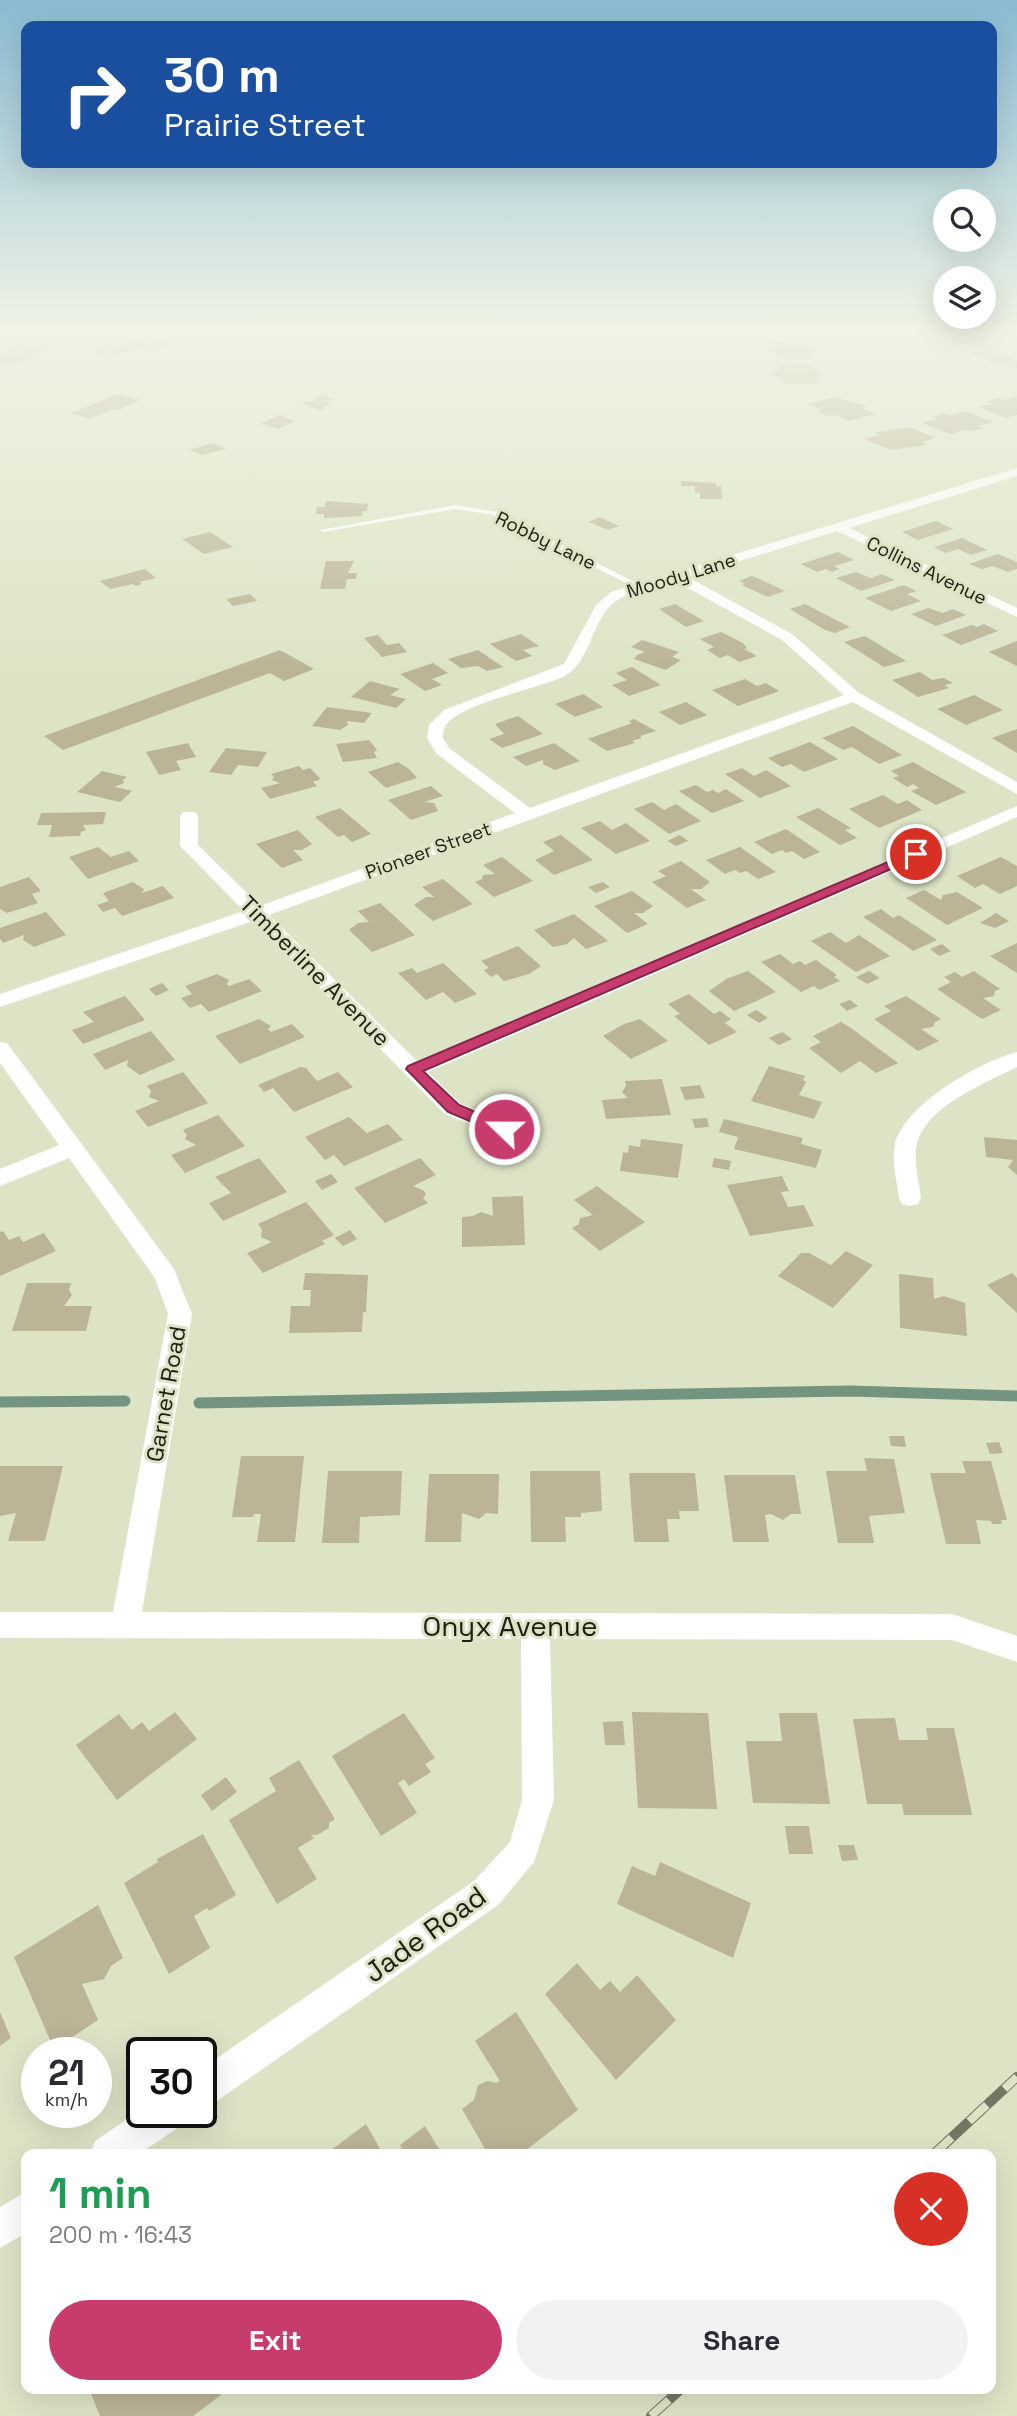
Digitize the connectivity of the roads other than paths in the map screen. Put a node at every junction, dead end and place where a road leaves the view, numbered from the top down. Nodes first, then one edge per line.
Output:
1 (1017, 472) edge
2 (995, 479) junction
3 (1017, 488) edge
4 (838, 527) junction
5 (323, 530) dead end
6 (676, 576) junction
7 (640, 587) junction
8 (1017, 613) edge
9 (854, 696) junction
10 (1017, 789) edge
11 (1017, 811) edge
12 (527, 814) junction
13 (189, 816) dead end
14 (256, 913) junction
15 (0, 1001) edge
16 (0, 1048) edge
17 (1017, 1059) edge
18 (413, 1069) junction
19 (504, 1129) dead end
20 (73, 1147) junction
21 (0, 1178) edge
22 (910, 1198) dead end
23 (0, 1625) edge
24 (125, 1625) junction
25 (535, 1626) junction
26 (1017, 1648) edge
27 (217, 2079) edge
28 (146, 2128) edge
29 (115, 2149) edge
30 (21, 2214) edge
31 (0, 2229) edge

1 - 2 street, Moody Lane
2 - 3 street
2 - 4 street, Moody Lane
4 - 6 street, Moody Lane
4 - 8 street, Collins Avenue
5 - 7 lane, Robby Lane
6 - 7 street, Moody Lane
6 - 9 street
7 - 12 street, Moody Lane
9 - 10 street
9 - 12 street, Pioneer Street
11 - 18 street
12 - 14 street, Pioneer Street
13 - 14 street, Timberline Avenue
14 - 15 street, Pioneer Street
14 - 18 street, Timberline Avenue
16 - 20 street, Garnet Road
17 - 22 street
18 - 19 street, Timberline Avenue
20 - 21 street
20 - 24 street, Garnet Road
23 - 24 street, Onyx Avenue
24 - 25 street, Onyx Avenue
25 - 26 street, Onyx Avenue
25 - 27 street, Jade Road
28 - 29 street
30 - 31 street

